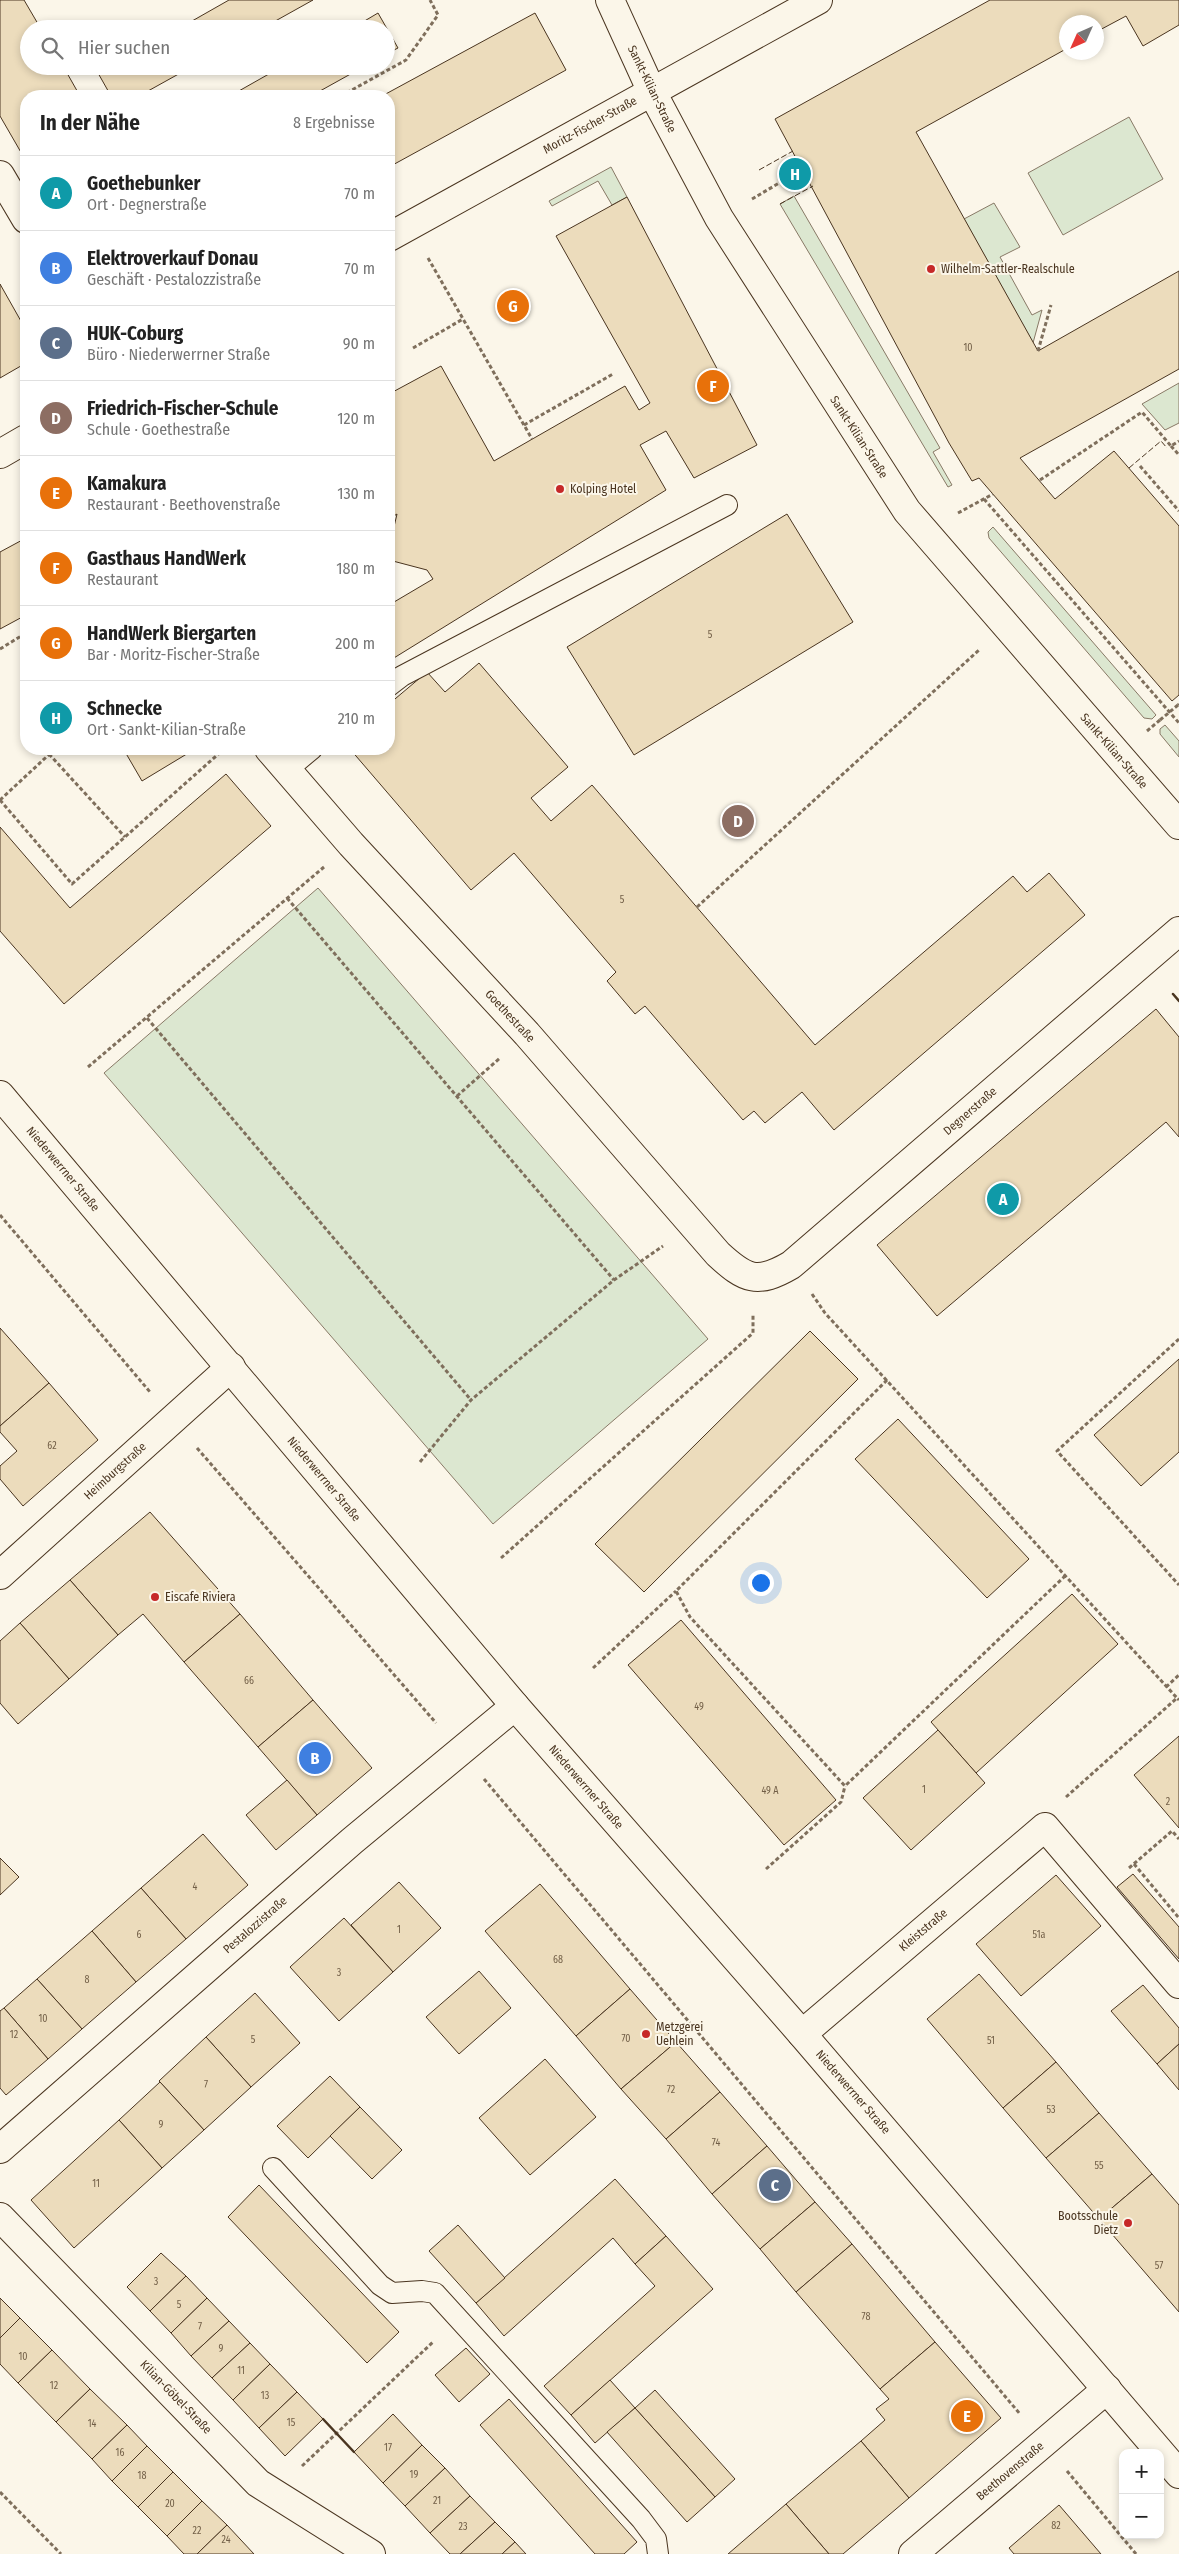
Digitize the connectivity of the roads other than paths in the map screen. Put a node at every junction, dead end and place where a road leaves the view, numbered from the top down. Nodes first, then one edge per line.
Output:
1 (610, 0) edge
2 (818, 0) edge
3 (651, 90) junction
4 (0, 175) edge
5 (20, 209) edge
6 (399, 231) edge
7 (20, 442) edge
8 (0, 454) edge
9 (727, 505) dead end
10 (395, 681) edge
11 (274, 755) edge
12 (305, 755) edge
13 (287, 770) junction
14 (1179, 825) edge
15 (1179, 932) edge
16 (0, 1095) edge
17 (754, 1278) joint
18 (231, 1367) junction
19 (0, 1575) edge
20 (515, 1706) junction
21 (1179, 1984) edge
22 (802, 2034) junction
23 (0, 2149) edge
24 (273, 2168) dead end
25 (0, 2217) edge
26 (1107, 2389) junction
27 (1179, 2474) edge
28 (370, 2554) edge
29 (658, 2554) edge
30 (913, 2554) edge

1 - 3 street, Sankt-Kilian-Straße
2 - 3 street, Moritz-Fischer-Straße
3 - 6 street, Moritz-Fischer-Straße
3 - 14 street, Sankt-Kilian-Straße
4 - 5 street
7 - 8 street
9 - 10 lane
11 - 13 street, Goethestraße
12 - 13 lane
13 - 17 street, Goethestraße
15 - 17 street, Degnerstraße
16 - 18 street, Niederwerrner Straße
18 - 19 street, Heimburgstraße
18 - 20 street, Niederwerrner Straße
20 - 22 street, Niederwerrner Straße
20 - 23 street, Pestalozzistraße
21 - 22 street, Kleiststraße
22 - 26 street, Niederwerrner Straße
24 - 29 lane
25 - 28 street, Kilian-Göbel-Straße
26 - 27 street, Niederwerrner Straße
26 - 30 street, Beethovenstraße

